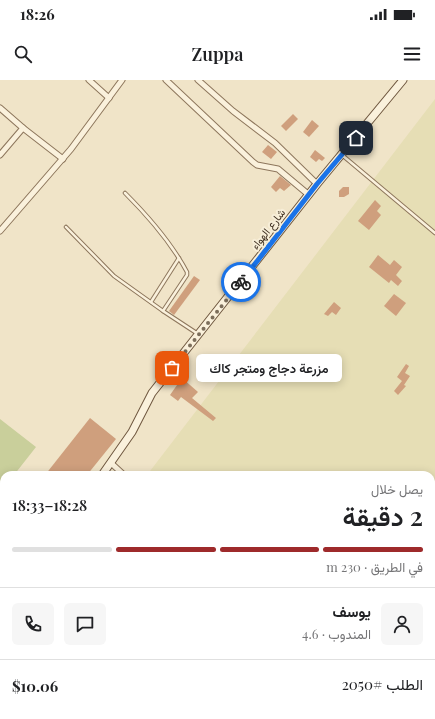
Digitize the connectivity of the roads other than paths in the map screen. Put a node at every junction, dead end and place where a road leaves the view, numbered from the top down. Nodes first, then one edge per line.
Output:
1 (89, 80) edge
2 (122, 80) edge
3 (166, 80) edge
4 (198, 80) edge
5 (403, 80) edge
6 (109, 98) junction
7 (0, 108) edge
8 (23, 128) junction
9 (342, 154) junction
10 (0, 155) edge
11 (63, 159) junction
12 (317, 184) junction
13 (125, 193) dead end
14 (309, 195) junction
15 (66, 227) dead end
16 (0, 231) edge
17 (435, 233) edge
18 (179, 258) junction
19 (151, 302) junction
20 (163, 311) junction
21 (198, 334) junction
22 (111, 463) junction
23 (105, 471) edge
24 (120, 471) edge

1 - 6 street
2 - 6 street
3 - 14 street
4 - 12 street
5 - 9 street, شارع الهواء
6 - 11 street
7 - 8 street
8 - 10 street
8 - 11 street
9 - 12 street, شارع الهواء
9 - 17 lane
11 - 16 street
12 - 14 street, شارع الهواء
13 - 18 lane
14 - 21 street, شارع الهواء
15 - 19 lane
18 - 19 lane
18 - 20 lane
19 - 20 lane
20 - 21 lane
21 - 22 street, شارع الهواء
22 - 23 street, شارع الهواء
22 - 24 street

